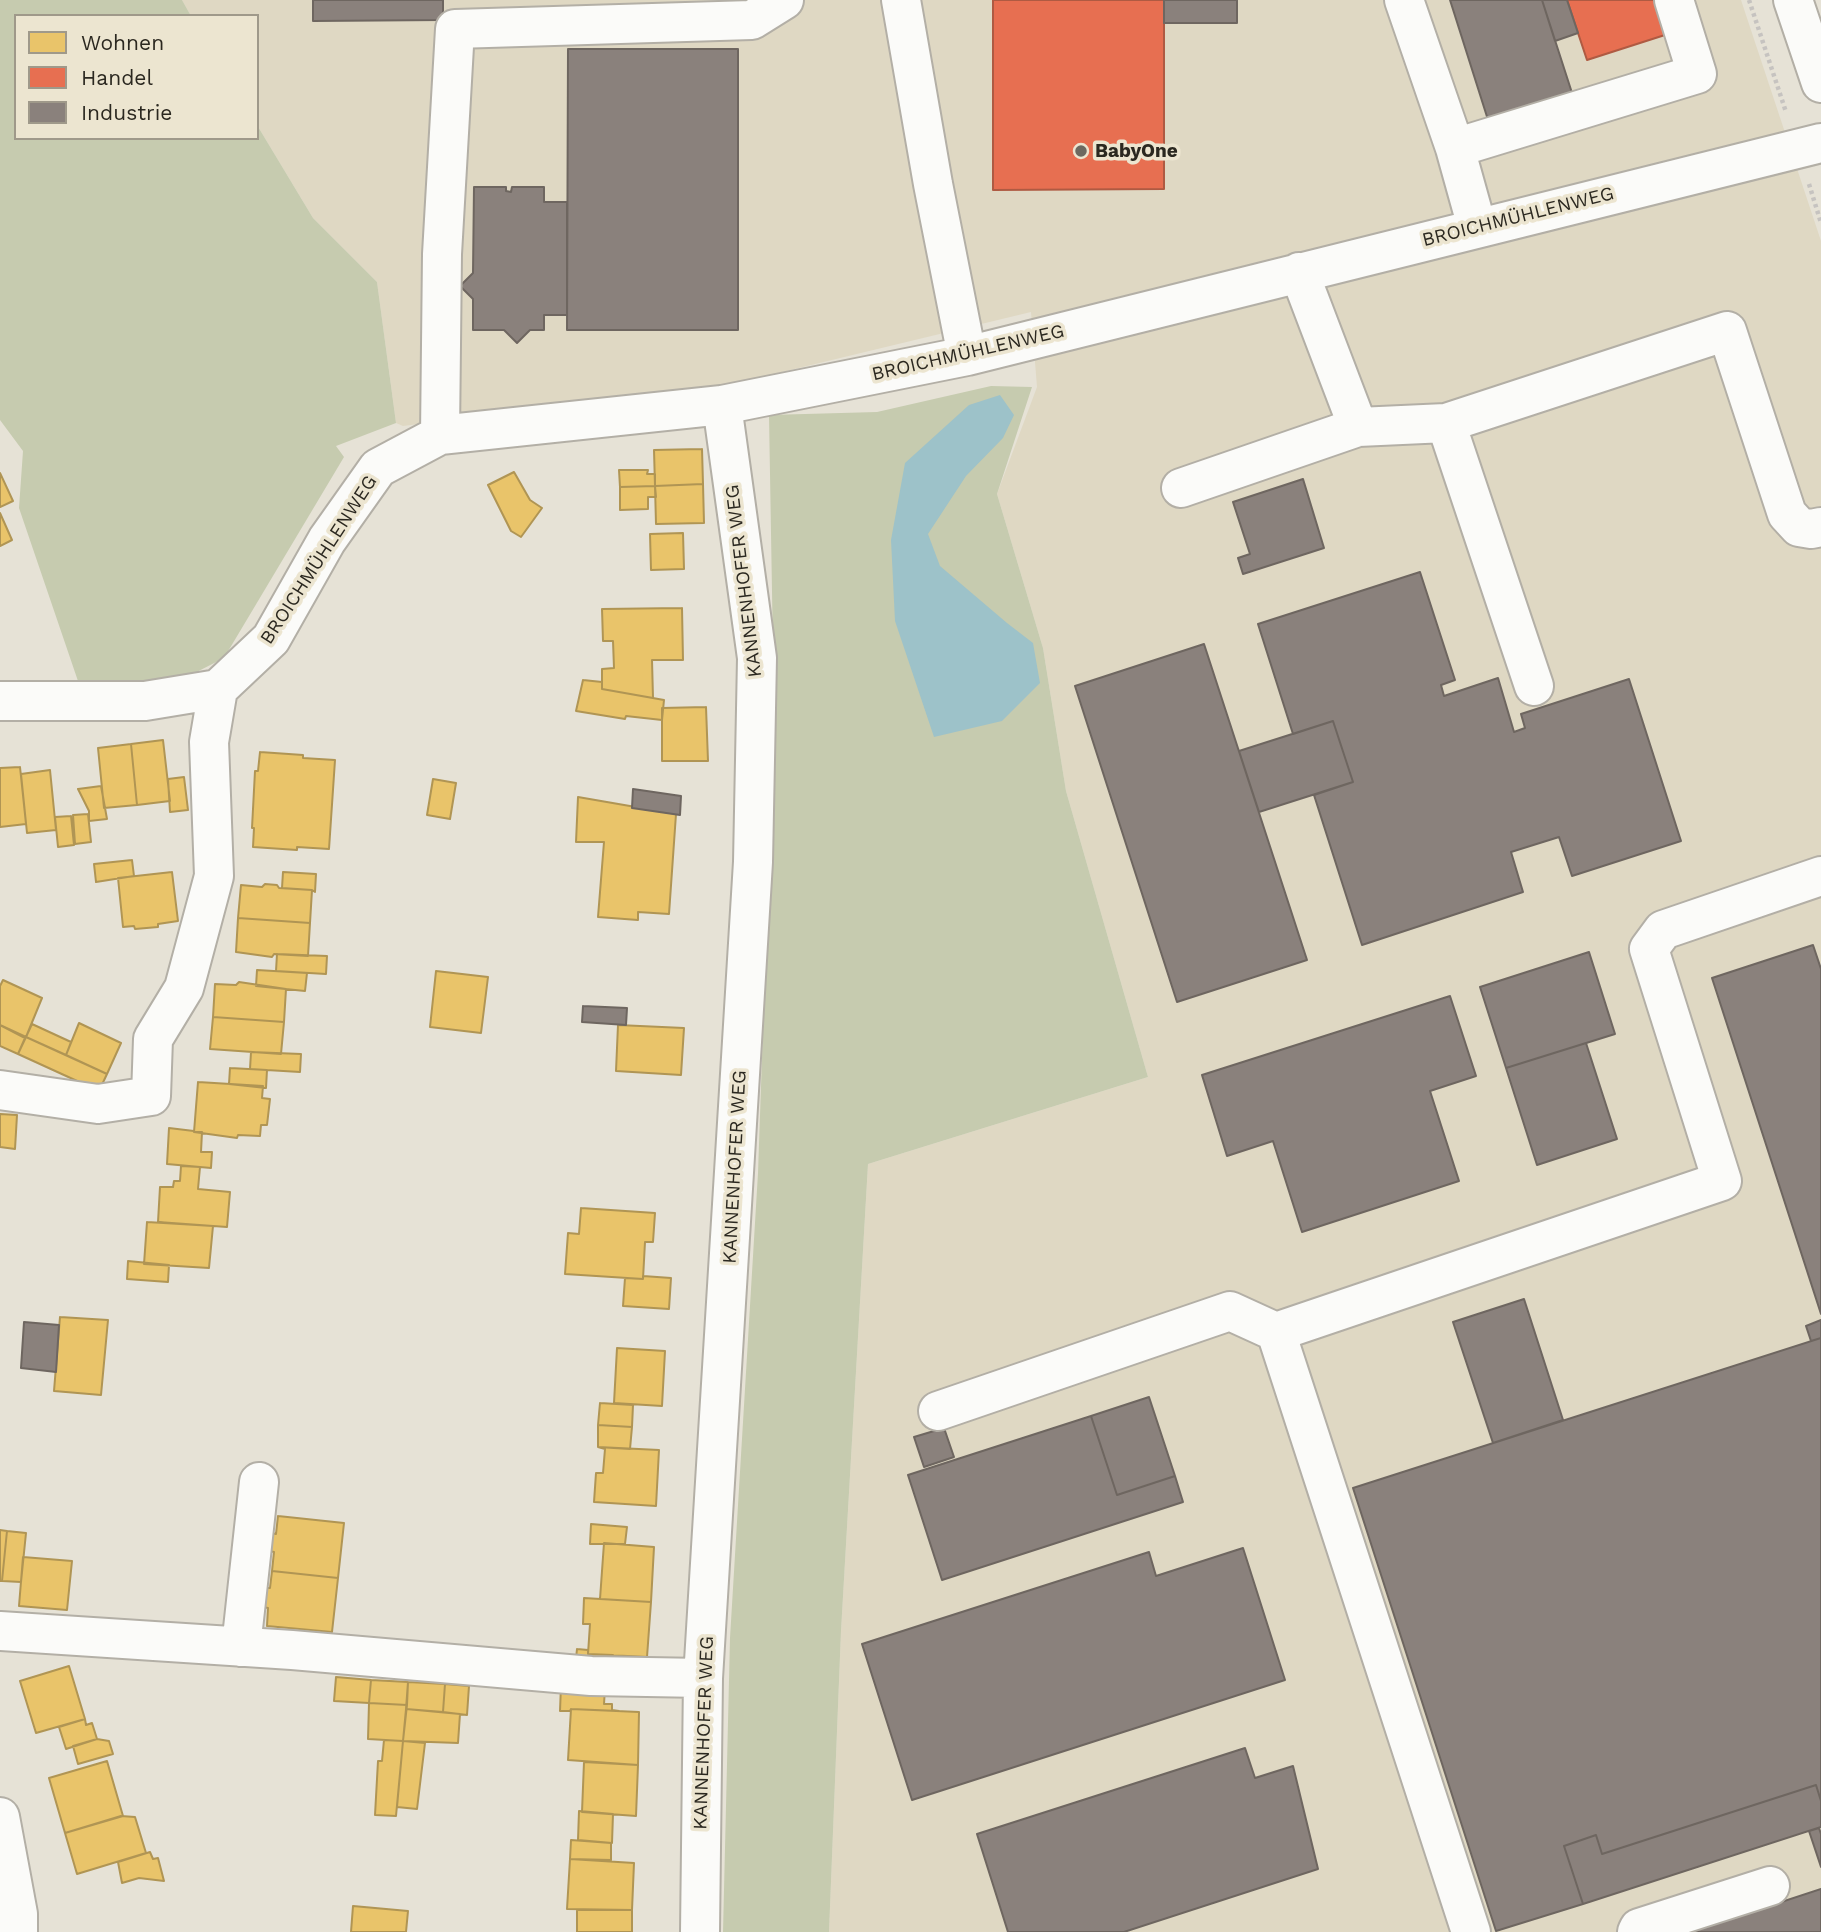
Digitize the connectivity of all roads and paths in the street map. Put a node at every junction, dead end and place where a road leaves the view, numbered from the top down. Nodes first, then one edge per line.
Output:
1 (784, 0) edge
2 (901, 0) edge
3 (1404, 0) edge
4 (1674, 0) edge
5 (1793, 0) edge
6 (1821, 83) edge
7 (1821, 143) edge
8 (1455, 148) junction
9 (1477, 227) junction
10 (1298, 272) junction
11 (967, 356) junction
12 (722, 405) junction
13 (1446, 423) junction
14 (1358, 427) junction
15 (440, 435) junction
16 (1181, 488) dead end
17 (1821, 527) edge
18 (1534, 686) dead end
19 (218, 689) junction
20 (0, 701) edge
21 (1821, 876) edge
22 (0, 1090) edge
23 (1276, 1332) junction
24 (938, 1411) dead end
25 (259, 1482) dead end
26 (0, 1631) edge
27 (241, 1647) junction
28 (704, 1678) junction
29 (0, 1817) edge
30 (1770, 1886) dead end
31 (18, 1932) edge
32 (700, 1932) edge
33 (1471, 1932) edge
34 (1637, 1932) edge

1 - 15 street
2 - 11 street
3 - 8 street
4 - 8 street
5 - 6 street
7 - 9 street, BROICHMÜHLENWEG
8 - 9 street
9 - 10 street, BROICHMÜHLENWEG
10 - 11 street, BROICHMÜHLENWEG
10 - 14 street
11 - 12 street, BROICHMÜHLENWEG
12 - 15 street, BROICHMÜHLENWEG
12 - 28 street, KANNENHOFER WEG
13 - 14 street
13 - 17 street
13 - 18 street
14 - 16 street
15 - 19 street, BROICHMÜHLENWEG
19 - 20 street
19 - 22 street
21 - 23 street
23 - 24 street
23 - 33 street
25 - 27 street
26 - 27 street
27 - 28 street
28 - 32 street, KANNENHOFER WEG
29 - 31 street
30 - 34 street

